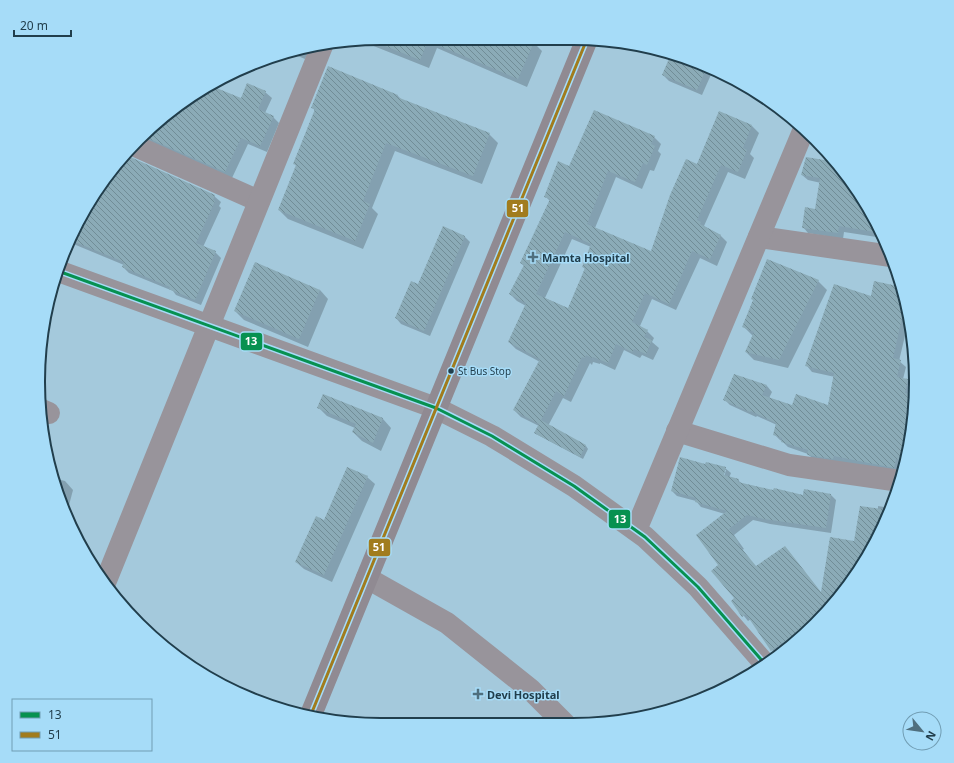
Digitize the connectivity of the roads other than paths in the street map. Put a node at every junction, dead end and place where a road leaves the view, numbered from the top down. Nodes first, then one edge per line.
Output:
1 (569, 45) edge
2 (583, 45) edge
3 (320, 50) edge
4 (801, 136) edge
5 (140, 148) edge
6 (259, 201) junction
7 (759, 237) junction
8 (884, 255) edge
9 (63, 273) edge
10 (209, 326) junction
11 (430, 405) junction
12 (678, 431) junction
13 (894, 480) edge
14 (636, 530) junction
15 (108, 576) edge
16 (367, 578) junction
17 (761, 659) edge
18 (298, 708) edge
19 (312, 711) edge
20 (559, 718) edge

1 - 11 main road
2 - 11 main road
3 - 6 street
4 - 7 street
5 - 6 street
6 - 10 street
7 - 8 street
7 - 12 street
9 - 10 street
10 - 11 street
10 - 15 street
11 - 14 street
11 - 16 main road
11 - 18 main road
12 - 13 street
12 - 14 street
14 - 17 street
16 - 19 main road
16 - 20 street

